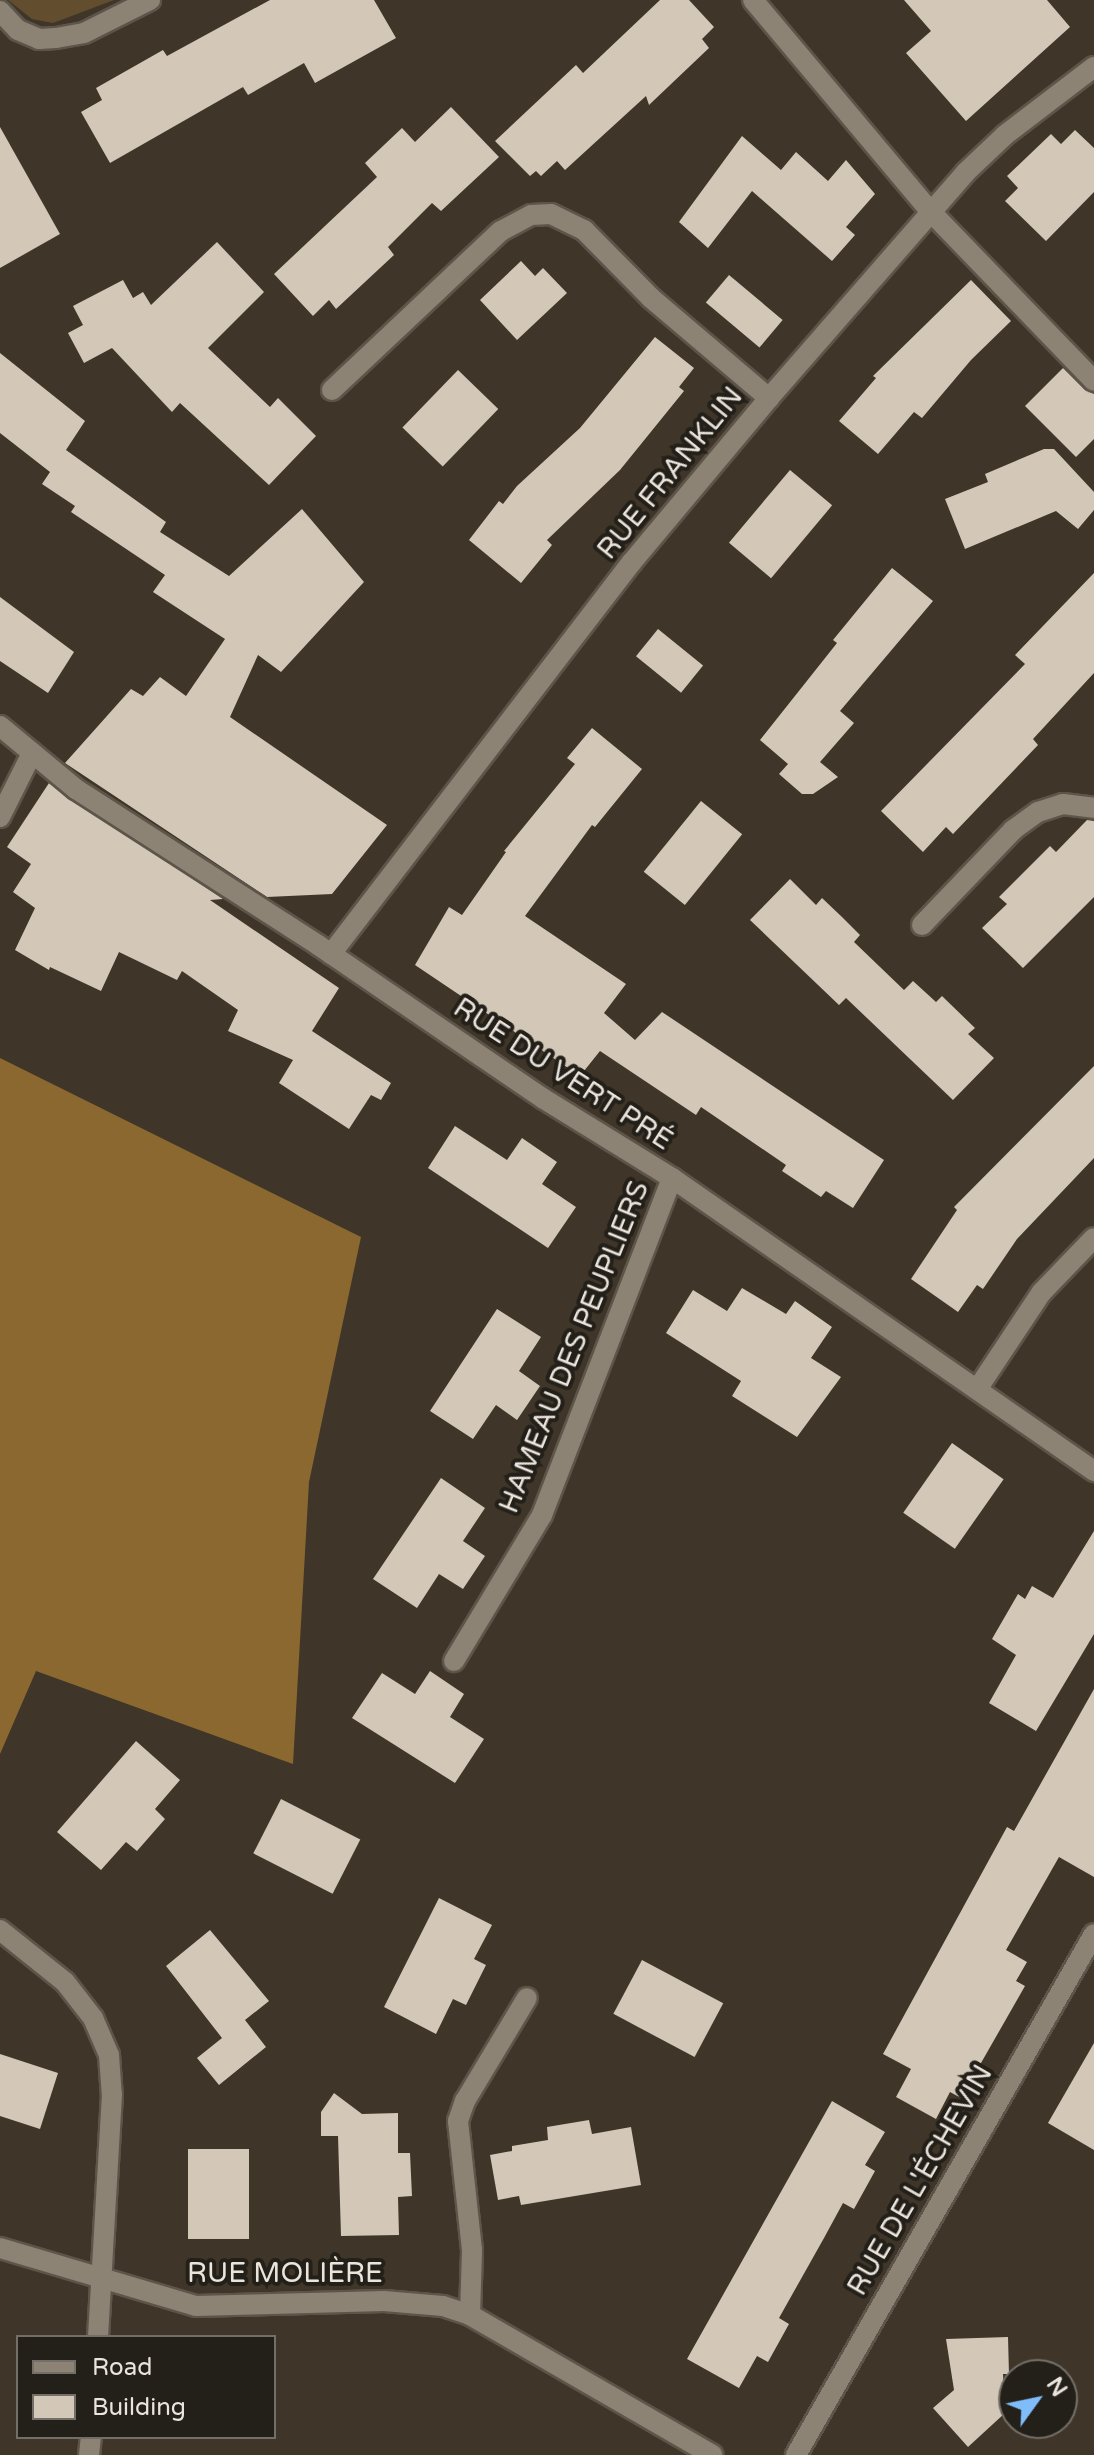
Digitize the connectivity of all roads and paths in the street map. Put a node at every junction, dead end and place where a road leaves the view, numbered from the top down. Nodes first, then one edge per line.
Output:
1 (150, 0) edge
2 (753, 0) edge
3 (0, 11) edge
4 (1094, 67) edge
5 (930, 211) junction
6 (1094, 381) edge
7 (332, 390) dead end
8 (769, 398) junction
9 (0, 726) edge
10 (32, 753) junction
11 (1094, 808) edge
12 (0, 817) edge
13 (922, 925) dead end
14 (331, 954) junction
15 (672, 1178) junction
16 (1094, 1238) edge
17 (978, 1388) junction
18 (1094, 1471) edge
19 (454, 1661) dead end
20 (0, 1930) edge
21 (1094, 1934) edge
22 (527, 1998) dead end
23 (0, 2248) edge
24 (102, 2280) junction
25 (470, 2315) junction
26 (98, 2335) edge
27 (712, 2455) edge
28 (796, 2455) edge

1 - 3 street
2 - 5 street
4 - 5 street, RUE FRANKLIN
5 - 6 street
5 - 8 street, RUE FRANKLIN
7 - 8 street
8 - 14 street, RUE FRANKLIN
9 - 10 street, RUE DU VERT PRÉ
10 - 12 street
10 - 14 street, RUE DU VERT PRÉ
11 - 13 street
14 - 15 street, RUE DU VERT PRÉ
15 - 17 street, RUE DU VERT PRÉ
15 - 19 street, HAMEAU DES PEUPLIERS
16 - 17 street
17 - 18 street, RUE DU VERT PRÉ
20 - 24 street
21 - 28 street, RUE DE L'ÉCHEVIN
22 - 25 street
23 - 24 street, RUE MOLIÈRE
24 - 25 street, RUE MOLIÈRE
24 - 26 street
25 - 27 street, RUE MOLIÈRE

